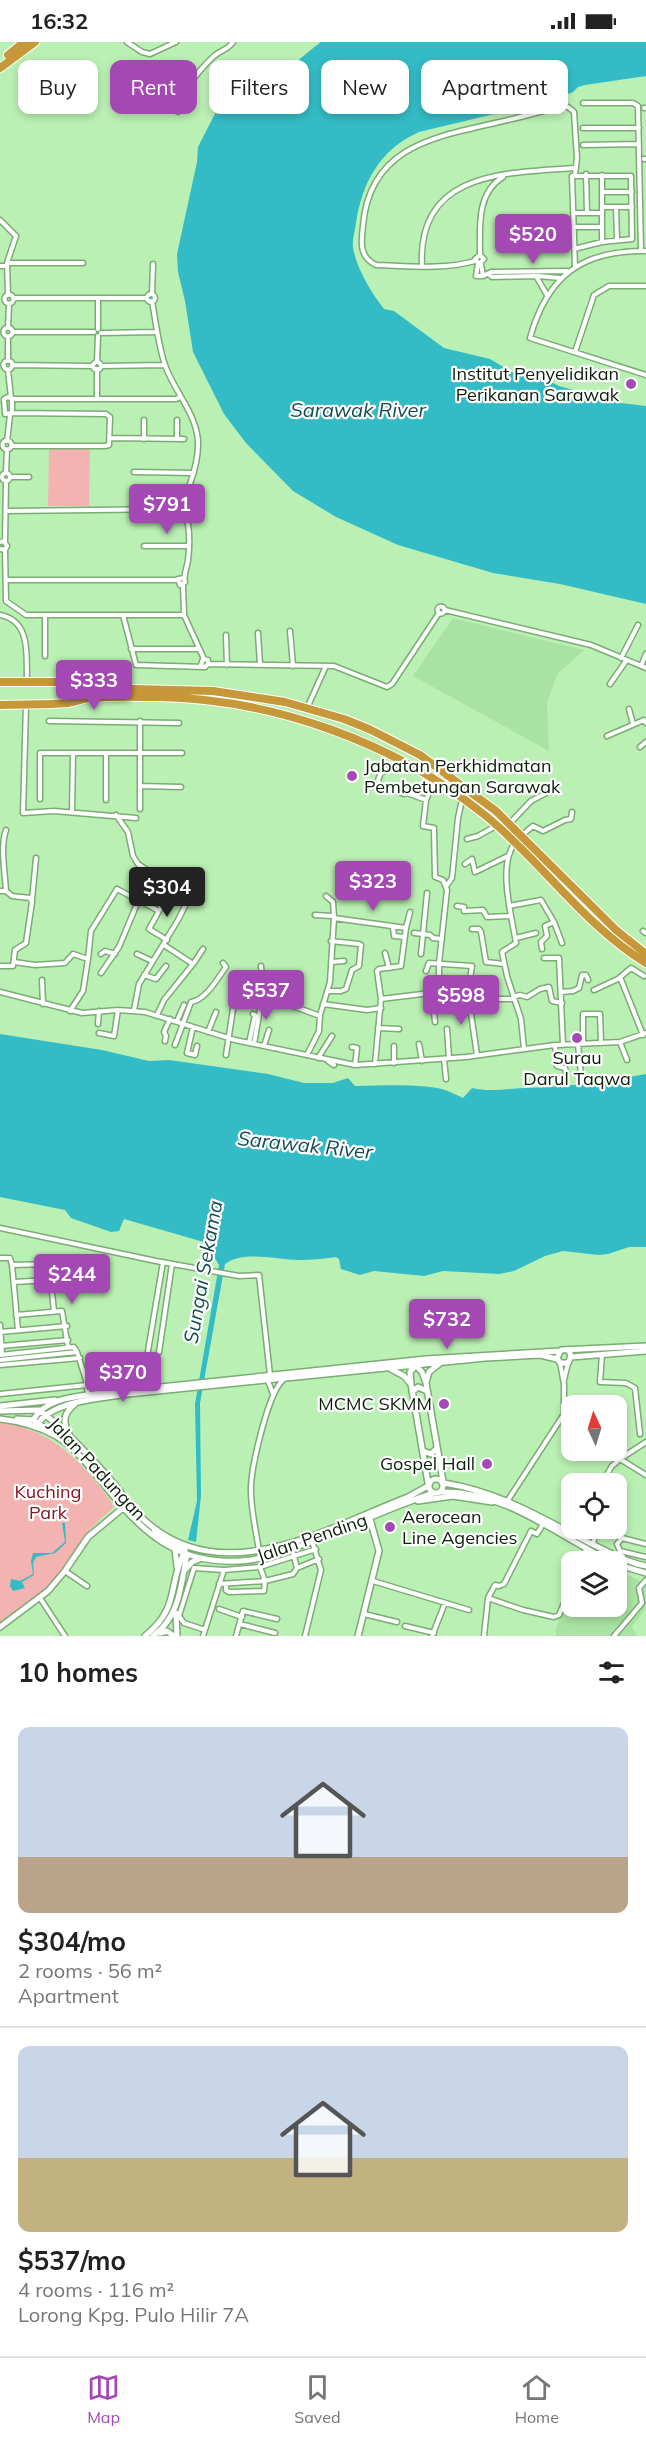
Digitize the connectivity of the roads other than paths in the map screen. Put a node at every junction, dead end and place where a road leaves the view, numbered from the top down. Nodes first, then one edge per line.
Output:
1 (23, 42) edge
2 (35, 42) edge
3 (127, 42) edge
4 (176, 42) edge
5 (233, 42) edge
6 (0, 62) edge
7 (0, 68) edge
8 (197, 74) edge
9 (583, 103) dead end
10 (583, 128) dead end
11 (639, 128) junction
12 (639, 144) junction
13 (583, 145) dead end
14 (574, 168) junction
15 (586, 174) junction
16 (602, 174) junction
17 (507, 175) junction
18 (575, 175) junction
19 (640, 176) junction
20 (646, 176) edge
21 (632, 186) junction
22 (640, 186) junction
23 (602, 192) junction
24 (632, 192) junction
25 (640, 193) junction
26 (646, 193) edge
27 (602, 207) junction
28 (616, 207) junction
29 (632, 207) junction
30 (646, 212) edge
31 (573, 213) junction
32 (587, 213) junction
33 (602, 213) junction
34 (640, 213) junction
35 (0, 220) edge
36 (632, 222) junction
37 (640, 222) junction
38 (602, 227) junction
39 (574, 228) junction
40 (643, 231) edge
41 (617, 240) junction
42 (602, 242) junction
43 (574, 249) junction
44 (643, 251) edge
45 (83, 263) dead end
46 (478, 263) junction
47 (7, 264) junction
48 (153, 264) dead end
49 (0, 266) edge
50 (422, 266) junction
51 (575, 267) junction
52 (530, 270) junction
53 (568, 271) junction
54 (486, 275) junction
55 (536, 276) junction
56 (530, 277) junction
57 (561, 278) junction
58 (646, 286) edge
59 (152, 294) junction
60 (8, 295) junction
61 (547, 295) junction
62 (13, 298) junction
63 (98, 298) junction
64 (147, 298) junction
65 (2, 300) edge
66 (152, 301) junction
67 (9, 304) junction
68 (8, 328) junction
69 (2, 332) edge
70 (13, 332) junction
71 (98, 332) junction
72 (156, 332) junction
73 (8, 337) junction
74 (574, 352) junction
75 (8, 361) junction
76 (2, 365) edge
77 (12, 365) junction
78 (165, 365) junction
79 (97, 366) junction
80 (8, 370) junction
81 (646, 375) edge
82 (180, 397) junction
83 (6, 399) edge
84 (97, 399) junction
85 (6, 414) edge
86 (144, 420) dead end
87 (177, 420) dead end
88 (110, 438) junction
89 (144, 439) junction
90 (177, 439) junction
91 (184, 439) dead end
92 (7, 441) junction
93 (1, 445) edge
94 (12, 446) junction
95 (7, 450) junction
96 (134, 472) dead end
97 (194, 473) junction
98 (5, 477) edge
99 (29, 477) dead end
100 (184, 505) junction
101 (179, 508) junction
102 (6, 511) junction
103 (185, 512) junction
104 (2, 542) edge
105 (144, 546) dead end
106 (189, 546) junction
107 (2, 549) edge
108 (184, 578) junction
109 (6, 580) junction
110 (178, 580) junction
111 (183, 585) junction
112 (0, 615) edge
113 (45, 615) junction
114 (123, 615) junction
115 (184, 615) junction
116 (638, 625) dead end
117 (290, 631) dead end
118 (258, 633) dead end
119 (226, 635) dead end
120 (131, 649) junction
121 (199, 649) junction
122 (646, 654) edge
123 (45, 656) dead end
124 (621, 658) junction
125 (204, 659) junction
126 (626, 661) junction
127 (208, 664) junction
128 (201, 665) junction
129 (227, 665) junction
130 (260, 665) junction
131 (293, 666) junction
132 (326, 666) junction
133 (640, 666) junction
134 (646, 668) edge
135 (0, 682) edge
136 (27, 682) junction
137 (610, 684) dead end
138 (26, 704) junction
139 (0, 705) edge
140 (307, 708) junction
141 (629, 709) dead end
142 (49, 721) dead end
143 (140, 721) junction
144 (179, 723) dead end
145 (646, 723) edge
146 (633, 724) junction
147 (377, 733) junction
148 (607, 736) dead end
149 (646, 742) edge
150 (372, 747) junction
151 (640, 747) dead end
152 (139, 752) junction
153 (73, 753) junction
154 (106, 753) junction
155 (182, 753) dead end
156 (403, 761) junction
157 (434, 780) junction
158 (140, 786) junction
159 (181, 787) dead end
160 (556, 788) dead end
161 (40, 799) dead end
162 (462, 799) junction
163 (106, 800) dead end
164 (426, 800) junction
165 (140, 808) dead end
166 (72, 812) junction
167 (572, 812) dead end
168 (116, 815) junction
169 (136, 818) dead end
170 (509, 823) junction
171 (497, 826) junction
172 (6, 830) dead end
173 (522, 835) junction
174 (467, 839) dead end
175 (515, 842) junction
176 (509, 855) junction
177 (36, 858) dead end
178 (465, 864) dead end
179 (446, 886) junction
180 (173, 887) junction
181 (0, 891) edge
182 (6, 891) junction
183 (427, 893) dead end
184 (326, 896) dead end
185 (139, 899) junction
186 (32, 900) junction
187 (457, 906) dead end
188 (509, 906) junction
189 (159, 911) junction
190 (410, 912) dead end
191 (315, 915) dead end
192 (511, 916) junction
193 (333, 917) junction
194 (554, 922) junction
195 (393, 927) junction
196 (405, 928) junction
197 (472, 929) dead end
198 (414, 933) dead end
199 (536, 933) dead end
200 (423, 934) junction
201 (404, 937) junction
202 (516, 938) junction
203 (442, 939) junction
204 (167, 940) junction
205 (332, 941) junction
206 (562, 943) dead end
207 (164, 945) junction
208 (203, 949) dead end
209 (542, 949) dead end
210 (385, 953) dead end
211 (101, 954) dead end
212 (115, 954) junction
213 (137, 954) dead end
214 (421, 954) dead end
215 (646, 954) edge
216 (88, 958) junction
217 (544, 958) dead end
218 (152, 961) junction
219 (344, 961) dead end
220 (14, 962) junction
221 (331, 962) junction
222 (223, 963) dead end
223 (439, 963) junction
224 (646, 963) edge
225 (193, 964) junction
226 (504, 964) junction
227 (0, 966) edge
228 (166, 966) dead end
229 (261, 966) dead end
230 (389, 968) junction
231 (426, 972) dead end
232 (101, 973) dead end
233 (144, 975) junction
234 (620, 977) junction
235 (645, 977) edge
236 (42, 980) dead end
237 (588, 980) dead end
238 (594, 990) dead end
239 (328, 991) junction
240 (0, 992) edge
241 (438, 992) junction
242 (561, 992) junction
243 (432, 993) junction
244 (468, 993) junction
245 (262, 995) junction
246 (514, 998) junction
247 (381, 999) junction
248 (496, 999) dead end
249 (562, 1003) junction
250 (42, 1004) junction
251 (323, 1004) junction
252 (183, 1005) dead end
253 (381, 1008) junction
254 (233, 1009) dead end
255 (118, 1010) junction
256 (134, 1010) junction
257 (70, 1011) junction
258 (99, 1011) junction
259 (216, 1012) dead end
260 (253, 1014) dead end
261 (157, 1015) junction
262 (320, 1016) junction
263 (170, 1019) junction
264 (177, 1021) junction
265 (435, 1022) dead end
266 (183, 1023) junction
267 (98, 1024) dead end
268 (194, 1027) junction
269 (378, 1028) junction
270 (399, 1029) dead end
271 (447, 1029) dead end
272 (269, 1030) dead end
273 (208, 1032) junction
274 (99, 1033) dead end
275 (645, 1034) edge
276 (332, 1036) dead end
277 (229, 1038) junction
278 (165, 1041) dead end
279 (620, 1042) junction
280 (252, 1043) junction
281 (581, 1043) junction
282 (601, 1043) junction
283 (419, 1044) dead end
284 (555, 1045) junction
285 (563, 1045) junction
286 (175, 1046) dead end
287 (197, 1046) dead end
288 (264, 1046) junction
289 (394, 1046) dead end
290 (352, 1047) dead end
291 (524, 1049) junction
292 (226, 1055) dead end
293 (307, 1055) junction
294 (477, 1055) junction
295 (318, 1058) junction
296 (446, 1059) junction
297 (328, 1060) junction
298 (422, 1060) junction
299 (627, 1060) dead end
300 (394, 1063) junction
301 (375, 1064) junction
302 (334, 1065) dead end
303 (355, 1065) junction
304 (566, 1073) dead end
305 (581, 1075) dead end
306 (446, 1079) dead end
307 (0, 1228) edge
308 (0, 1258) edge
309 (163, 1262) junction
310 (172, 1264) junction
311 (12, 1265) junction
312 (50, 1280) junction
313 (14, 1282) junction
314 (54, 1311) junction
315 (16, 1314) junction
316 (0, 1325) edge
317 (66, 1326) junction
318 (18, 1330) junction
319 (0, 1332) edge
320 (68, 1340) junction
321 (2, 1346) junction
322 (646, 1346) edge
323 (68, 1347) junction
324 (148, 1351) dead end
325 (560, 1351) junction
326 (646, 1351) edge
327 (77, 1352) junction
328 (159, 1352) dead end
329 (602, 1353) junction
330 (1, 1355) edge
331 (569, 1357) junction
332 (80, 1358) junction
333 (453, 1358) junction
334 (0, 1360) edge
335 (559, 1361) junction
336 (443, 1362) junction
337 (381, 1364) junction
338 (0, 1365) edge
339 (416, 1365) junction
340 (390, 1368) junction
341 (295, 1376) junction
342 (269, 1378) junction
343 (283, 1380) junction
344 (564, 1381) junction
345 (426, 1383) junction
346 (411, 1384) junction
347 (87, 1385) junction
348 (194, 1385) junction
349 (427, 1391) junction
350 (412, 1392) junction
351 (0, 1394) edge
352 (88, 1395) junction
353 (273, 1395) junction
354 (75, 1401) junction
355 (0, 1406) edge
356 (39, 1410) junction
357 (0, 1411) edge
358 (45, 1414) junction
359 (2, 1419) edge
360 (36, 1421) junction
361 (640, 1434) dead end
362 (57, 1437) junction
363 (71, 1437) junction
364 (646, 1442) edge
365 (437, 1449) junction
366 (423, 1450) junction
367 (627, 1454) edge
368 (618, 1461) edge
369 (623, 1461) edge
370 (608, 1473) edge
371 (646, 1475) edge
372 (444, 1482) junction
373 (428, 1485) junction
374 (120, 1491) junction
375 (440, 1492) junction
376 (434, 1493) junction
377 (508, 1500) junction
378 (410, 1502) junction
379 (496, 1503) junction
380 (123, 1509) junction
381 (370, 1519) junction
382 (543, 1524) junction
383 (594, 1539) edge
384 (312, 1541) junction
385 (593, 1544) junction
386 (646, 1544) edge
387 (175, 1549) junction
388 (292, 1549) junction
389 (315, 1549) junction
390 (586, 1549) joint
391 (186, 1551) junction
392 (590, 1551) edge
393 (611, 1551) edge
394 (619, 1551) edge
395 (259, 1552) junction
396 (627, 1555) edge
397 (295, 1556) junction
398 (646, 1557) edge
399 (203, 1558) junction
400 (627, 1558) edge
401 (319, 1559) junction
402 (646, 1566) edge
403 (260, 1567) junction
404 (627, 1567) edge
405 (297, 1568) junction
406 (224, 1570) junction
407 (65, 1571) junction
408 (646, 1573) edge
409 (181, 1574) junction
410 (646, 1580) edge
411 (265, 1581) junction
412 (373, 1581) junction
413 (219, 1584) junction
414 (226, 1584) junction
415 (87, 1586) dead end
416 (40, 1598) junction
417 (488, 1598) junction
418 (445, 1603) junction
419 (177, 1605) junction
420 (561, 1607) edge
421 (219, 1609) dead end
422 (470, 1611) dead end
423 (242, 1614) junction
424 (364, 1614) junction
425 (277, 1619) dead end
426 (164, 1622) junction
427 (397, 1623) dead end
428 (240, 1624) junction
429 (405, 1626) dead end
430 (0, 1627) edge
431 (205, 1630) junction
432 (275, 1633) dead end
433 (433, 1634) edge
434 (63, 1635) edge
435 (145, 1636) edge
436 (153, 1636) edge
437 (176, 1636) edge
438 (203, 1636) edge
439 (236, 1636) edge
440 (305, 1636) edge
441 (358, 1636) edge
442 (484, 1636) edge
443 (614, 1636) edge

1 - 6 highway
2 - 7 highway
3 - 4 street
5 - 8 street
9 - 11 street
10 - 11 street
11 - 12 street
12 - 13 street
12 - 19 street
14 - 17 street
14 - 18 street
14 - 50 street
15 - 16 street
15 - 18 street
15 - 32 street
16 - 21 street
16 - 23 street
17 - 46 street
17 - 50 street
18 - 31 street
19 - 20 street
19 - 22 street
21 - 22 street
21 - 24 street
22 - 25 street
23 - 24 street
23 - 27 street
24 - 29 street
25 - 26 street
25 - 34 street
27 - 28 street
27 - 33 street
28 - 29 street
28 - 41 street
29 - 36 street
30 - 34 street
31 - 32 street
31 - 39 street
32 - 33 street
33 - 38 street
34 - 37 street
35 - 47 street
36 - 37 street
36 - 41 street
37 - 40 street
38 - 39 street
38 - 42 street
39 - 43 street
40 - 44 street
41 - 42 street
42 - 43 street
43 - 51 street
44 - 51 street
45 - 47 street
46 - 50 street
46 - 54 street
46 - 54 street
47 - 49 street
47 - 60 street
48 - 59 street
51 - 53 street
52 - 53 street
52 - 54 street
52 - 56 street
53 - 57 street
54 - 56 street
55 - 56 street
55 - 57 street
55 - 61 street
57 - 61 street
58 - 74 street
59 - 64 street
59 - 66 street
60 - 62 street
60 - 65 street
61 - 74 street
62 - 63 street
62 - 67 street
63 - 64 street
63 - 71 street
64 - 66 street
65 - 67 street
66 - 72 street
67 - 68 street
68 - 69 street
68 - 70 street
69 - 73 street
70 - 71 street
70 - 73 street
71 - 72 street
71 - 79 street
72 - 78 street
73 - 75 street
74 - 81 street
75 - 76 street
75 - 77 street
76 - 80 street
77 - 79 street
77 - 80 street
78 - 79 street
78 - 82 street
79 - 84 street
80 - 83 street
82 - 84 street
82 - 97 street
83 - 84 street
83 - 85 street
83 - 85 street
85 - 88 street
85 - 92 street
86 - 89 street
87 - 90 street
88 - 89 street
88 - 94 street
89 - 90 street
90 - 91 street
92 - 93 street
92 - 94 street
93 - 95 street
94 - 95 street
95 - 98 street
96 - 97 street
97 - 100 street
98 - 99 street
98 - 102 street
100 - 101 street
100 - 103 street
101 - 102 street
101 - 103 street
102 - 104 street
103 - 106 street
104 - 107 street
105 - 106 street
106 - 108 street
107 - 109 street
108 - 110 street
108 - 111 street
109 - 110 street
109 - 113 street
110 - 111 street
111 - 115 street
112 - 136 street
113 - 114 street
113 - 123 street
114 - 115 street
114 - 120 street
115 - 121 street
116 - 124 street
117 - 131 street
118 - 130 street
119 - 129 street
120 - 121 street
120 - 128 street
121 - 125 street
122 - 133 street
124 - 126 street
124 - 132 street
125 - 127 street
125 - 128 street
126 - 133 street
126 - 137 street
127 - 128 street
127 - 129 street
129 - 130 street
130 - 131 street
131 - 132 street
132 - 140 street
133 - 134 street
135 - 136 highway
136 - 140 highway
138 - 139 highway
138 - 150 highway
138 - 166 street
140 - 147 highway
141 - 146 street
142 - 143 street
143 - 144 street
143 - 152 street
145 - 146 street
146 - 148 street
147 - 150 highway
147 - 170 highway
149 - 151 street
150 - 156 highway
152 - 154 street
152 - 155 street
152 - 158 street
153 - 154 street
153 - 161 street
153 - 166 street
154 - 163 street
156 - 157 highway
156 - 164 street
157 - 162 highway
157 - 164 street
158 - 159 street
158 - 165 street
160 - 170 street
162 - 171 highway
162 - 179 street
164 - 179 street
166 - 168 street
167 - 173 street
168 - 169 street
168 - 180 street
170 - 173 highway
171 - 174 street
171 - 175 highway
172 - 182 street
173 - 215 highway
175 - 176 street
175 - 224 highway
176 - 178 street
176 - 188 street
177 - 186 street
179 - 203 street
180 - 189 street
180 - 204 street
181 - 182 street
182 - 186 street
183 - 200 street
184 - 193 street
185 - 189 street
185 - 212 street
185 - 216 street
186 - 220 street
187 - 192 street
188 - 192 street
188 - 194 street
189 - 204 street
190 - 196 street
191 - 193 street
192 - 202 street
193 - 195 street
193 - 205 street
194 - 206 street
194 - 209 street
195 - 196 street
195 - 201 street
196 - 201 street
197 - 226 street
198 - 200 street
199 - 202 street
200 - 203 street
200 - 214 street
201 - 230 street
202 - 226 street
203 - 223 street
204 - 207 street
205 - 221 street
205 - 239 street
207 - 218 street
207 - 225 street
208 - 225 street
210 - 230 street
211 - 212 street
212 - 232 street
213 - 218 street
216 - 220 street
216 - 257 street
217 - 242 street
218 - 233 street
219 - 221 street
220 - 227 street
221 - 239 street
222 - 266 street
223 - 231 street
223 - 241 street
223 - 244 street
224 - 235 street
225 - 261 street
226 - 246 street
228 - 233 street
229 - 245 street
230 - 247 street
233 - 256 street
234 - 235 street
234 - 238 street
234 - 275 street
236 - 250 street
237 - 242 street
239 - 251 street
240 - 250 street
241 - 243 street
241 - 244 street
242 - 249 street
243 - 247 street
243 - 265 street
244 - 294 street
245 - 262 street
245 - 280 street
246 - 248 street
246 - 249 street
246 - 291 street
247 - 253 street
249 - 285 street
250 - 257 street
251 - 253 street
251 - 262 street
252 - 264 street
253 - 269 street
254 - 277 street
255 - 256 street
255 - 258 street
255 - 274 street
256 - 261 street
257 - 258 street
258 - 267 street
259 - 273 street
260 - 280 street
261 - 263 street
262 - 293 street
263 - 264 street
263 - 278 street
264 - 266 street
266 - 268 street
266 - 286 street
268 - 273 street
268 - 287 street
269 - 270 street
269 - 301 street
271 - 296 street
272 - 288 street
273 - 277 street
275 - 279 street
276 - 295 street
277 - 280 street
277 - 292 street
279 - 282 street
279 - 299 street
280 - 288 street
281 - 282 street
281 - 282 street
281 - 285 street
281 - 305 street
283 - 298 street
284 - 285 street
284 - 291 street
284 - 304 street
288 - 293 street
289 - 300 street
290 - 303 street
291 - 294 street
293 - 295 street
294 - 296 street
295 - 297 street
296 - 298 street
296 - 306 street
297 - 302 street
297 - 303 street
298 - 300 street
300 - 301 street
301 - 303 street
307 - 309 street
308 - 311 street
309 - 310 street
309 - 324 street
310 - 328 street
310 - 342 street
311 - 312 street
311 - 313 street
312 - 313 street
312 - 314 street
313 - 315 street
314 - 315 street
314 - 317 street
315 - 318 street
316 - 319 street
317 - 318 street
317 - 320 street
318 - 319 street
319 - 321 street
320 - 321 street
320 - 323 street
321 - 330 street
322 - 331 main road
323 - 327 street
323 - 330 street
325 - 331 main road
325 - 333 main road
325 - 335 main road
326 - 329 main road
327 - 332 street
327 - 334 street
329 - 331 main road
329 - 361 street
331 - 335 main road
331 - 344 street
332 - 338 street
332 - 347 street
333 - 337 main road
333 - 339 main road
335 - 336 main road
335 - 344 street
336 - 339 main road
336 - 345 main road
337 - 339 main road
337 - 341 main road
339 - 340 main road
339 - 345 main road
339 - 346 main road
340 - 341 main road
340 - 346 main road
341 - 342 main road
341 - 343 main road
342 - 343 main road
342 - 348 main road
342 - 353 street
343 - 353 street
344 - 377 street
345 - 349 main road
346 - 350 main road
347 - 351 street
347 - 352 street
348 - 352 main road
348 - 354 main road
349 - 350 main road
349 - 365 main road
350 - 366 main road
352 - 354 main road
353 - 395 street
354 - 355 main road
354 - 356 main road
354 - 358 main road
354 - 363 main road
356 - 357 main road, Jalan Padungan
356 - 358 main road, Jalan Padungan
356 - 360 main road
358 - 360 main road
358 - 363 main road, Jalan Padungan
359 - 360 main road
359 - 362 main road, Jalan Padungan
360 - 362 main road
362 - 380 main road, Jalan Padungan
363 - 374 main road, Jalan Padungan
364 - 367 street
365 - 366 main road
365 - 372 main road
366 - 373 main road
368 - 370 street
369 - 371 street
372 - 373 main road
372 - 375 main road
372 - 377 main road
373 - 376 main road
373 - 395 main road, Jalan Pending
374 - 380 main road
374 - 391 main road, Jalan Padungan
375 - 376 main road
375 - 379 main road
376 - 378 main road, Jalan Pending
377 - 385 main road
378 - 379 main road
378 - 381 main road, Jalan Pending
379 - 382 main road
380 - 387 main road, Jalan Padungan
380 - 407 main road
381 - 384 main road, Jalan Pending
381 - 412 main road
382 - 390 main road
382 - 417 street
383 - 385 street
384 - 388 main road, Jalan Pending
384 - 389 street
385 - 393 main road
386 - 394 street
387 - 391 main road, Jalan Padungan
387 - 409 main road
388 - 397 street
388 - 399 main road, Jalan Pending
389 - 397 street
389 - 401 street
390 - 392 main road
391 - 395 main road, Jalan Pending
391 - 399 main road, Jalan Pending
391 - 409 main road
396 - 398 street
397 - 403 street
397 - 405 street
399 - 409 main road
400 - 402 main road
401 - 405 street
401 - 440 street
403 - 406 street
403 - 411 street
404 - 408 main road
405 - 411 street
406 - 413 street
406 - 431 street
407 - 415 street
407 - 416 main road
409 - 419 main road
409 - 426 main road
410 - 443 street
411 - 414 street
411 - 414 street
412 - 418 street
412 - 424 main road
413 - 414 street
413 - 431 street
416 - 430 main road
416 - 434 street
417 - 420 street
417 - 442 street
418 - 422 street
418 - 433 street
419 - 426 main road
419 - 437 main road
421 - 423 street
423 - 425 street
423 - 428 street
424 - 427 street
424 - 441 main road
426 - 435 main road
426 - 436 main road
426 - 437 main road
428 - 432 street
428 - 439 street
429 - 433 street
431 - 438 street
436 - 437 main road

